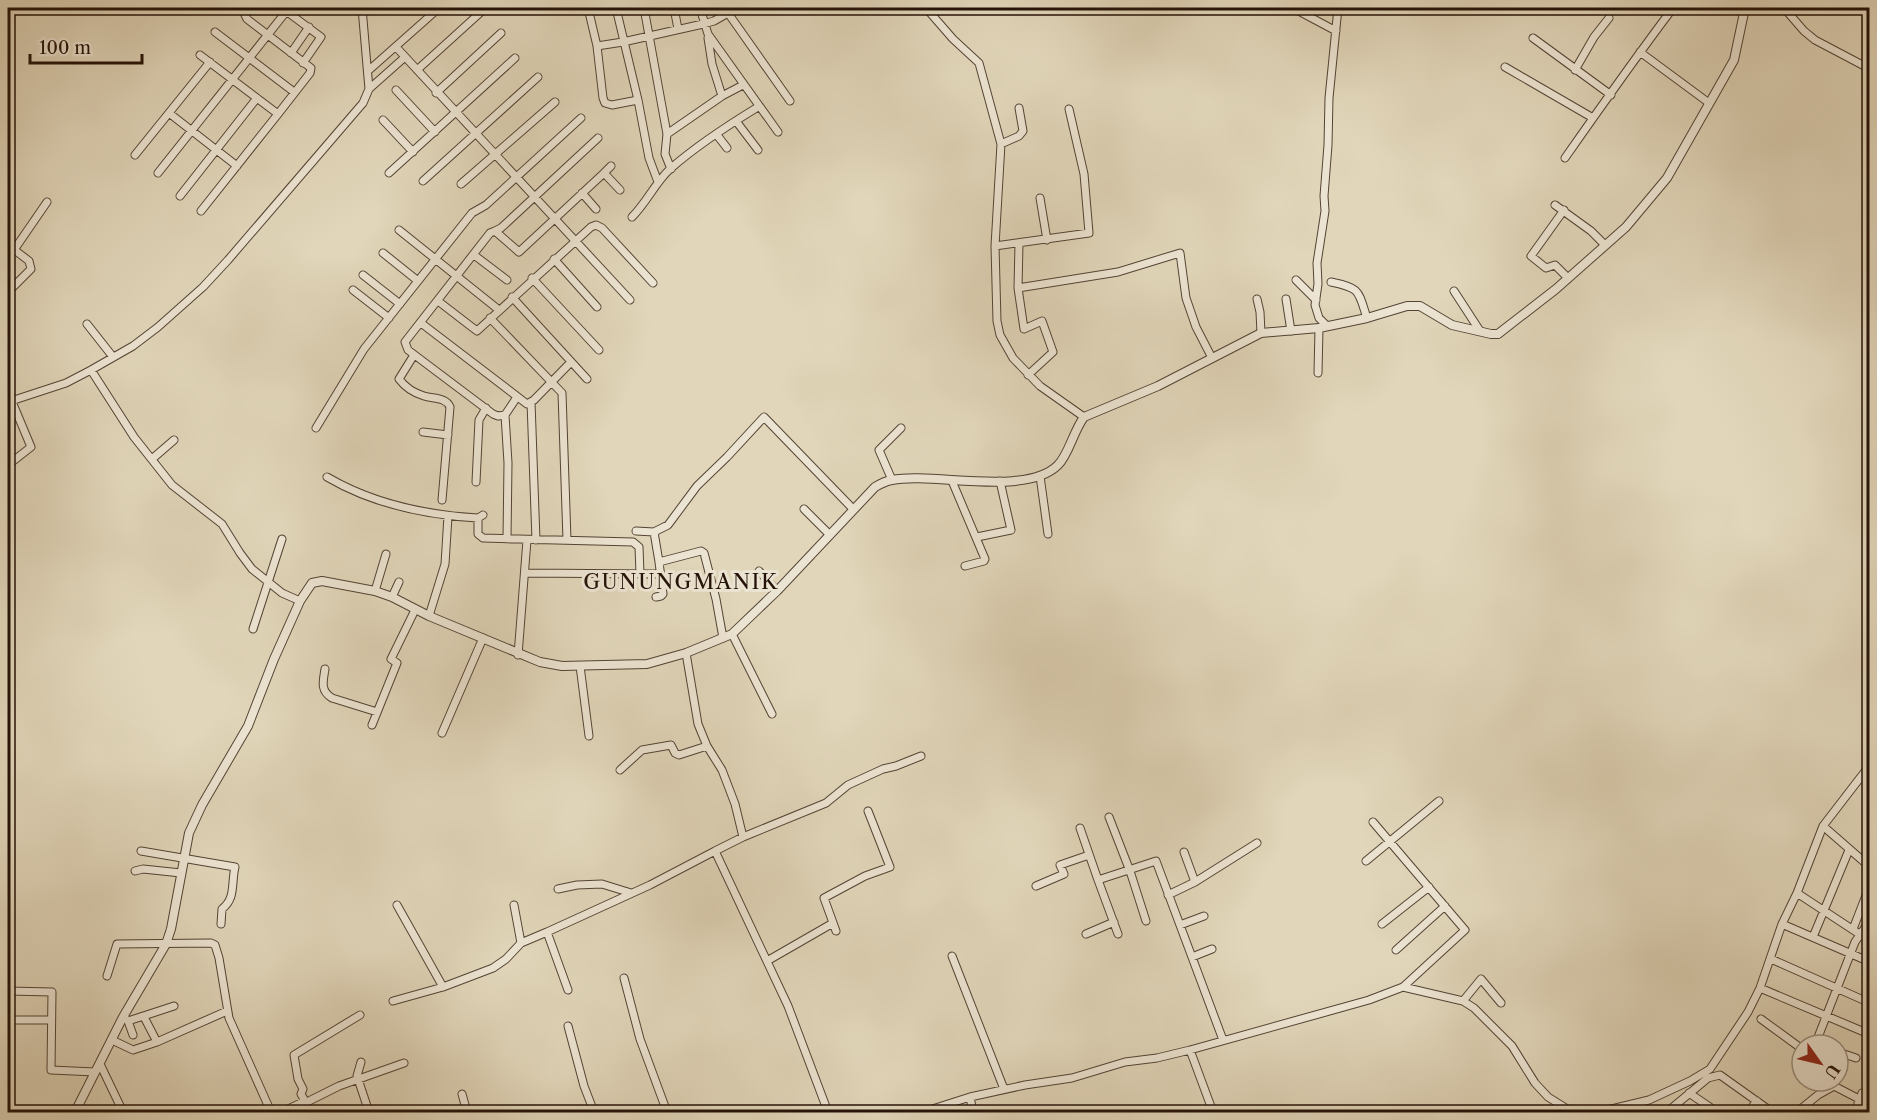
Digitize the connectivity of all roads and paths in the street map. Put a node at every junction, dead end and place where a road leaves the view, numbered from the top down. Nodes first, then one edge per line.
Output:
1 (251, 8) edge
2 (362, 8) edge
3 (439, 8) edge
4 (588, 8) edge
5 (616, 8) edge
6 (644, 8) edge
7 (674, 8) edge
8 (700, 8) edge
9 (926, 8) edge
10 (1293, 8) edge
11 (1338, 8) edge
12 (1673, 8) edge
13 (1746, 8) edge
14 (1784, 8) edge
15 (287, 9) edge
16 (728, 10) edge
17 (481, 12) dead end
18 (1609, 18) dead end
19 (703, 24) junction
20 (309, 27) junction
21 (678, 29) junction
22 (1336, 31) junction
23 (215, 32) dead end
24 (501, 33) dead end
25 (267, 34) junction
26 (708, 34) junction
27 (650, 35) junction
28 (1533, 39) dead end
29 (623, 42) junction
30 (597, 46) junction
31 (396, 47) junction
32 (1640, 52) junction
33 (291, 53) junction
34 (200, 55) dead end
35 (249, 57) junction
36 (405, 57) junction
37 (514, 58) dead end
38 (210, 62) junction
39 (303, 63) junction
40 (1505, 67) dead end
41 (1869, 69) edge
42 (417, 70) junction
43 (1575, 70) junction
44 (368, 71) junction
45 (538, 77) dead end
46 (233, 79) junction
47 (742, 85) junction
48 (369, 89) junction
49 (396, 90) dead end
50 (294, 92) junction
51 (436, 93) junction
52 (1611, 95) junction
53 (722, 96) junction
54 (256, 98) junction
55 (638, 100) junction
56 (790, 101) dead end
57 (555, 102) dead end
58 (1709, 103) junction
59 (758, 106) junction
60 (1019, 108) dead end
61 (1069, 109) dead end
62 (170, 113) junction
63 (278, 114) junction
64 (456, 114) junction
65 (581, 118) dead end
66 (1593, 118) junction
67 (383, 120) dead end
68 (736, 121) junction
69 (192, 131) junction
70 (435, 132) junction
71 (778, 132) dead end
72 (667, 134) junction
73 (475, 135) junction
74 (717, 135) junction
75 (598, 138) dead end
76 (1001, 144) junction
77 (727, 148) dead end
78 (216, 150) junction
79 (758, 150) dead end
80 (413, 152) junction
81 (135, 156) dead end
82 (494, 156) junction
83 (1565, 158) dead end
84 (237, 166) junction
85 (611, 166) dead end
86 (671, 169) junction
87 (604, 172) junction
88 (158, 173) dead end
89 (389, 174) dead end
90 (515, 178) junction
91 (423, 181) dead end
92 (658, 182) junction
93 (461, 184) dead end
94 (620, 190) dead end
95 (582, 193) junction
96 (180, 196) dead end
97 (533, 196) junction
98 (1040, 198) dead end
99 (47, 202) dead end
100 (1555, 205) dead end
101 (596, 209) dead end
102 (1564, 210) junction
103 (201, 211) dead end
104 (632, 216) dead end
105 (554, 219) junction
106 (399, 230) dead end
107 (495, 231) junction
108 (1047, 240) junction
109 (574, 241) junction
110 (1019, 244) junction
111 (1605, 245) junction
112 (995, 246) junction
113 (11, 247) edge
114 (519, 252) junction
115 (383, 253) dead end
116 (474, 255) junction
117 (436, 258) junction
118 (526, 258) dead end
119 (554, 259) junction
120 (363, 275) dead end
121 (458, 276) junction
122 (1568, 278) junction
123 (532, 279) junction
124 (507, 280) dead end
125 (1296, 280) dead end
126 (418, 281) junction
127 (1331, 282) dead end
128 (653, 283) dead end
129 (1018, 288) junction
130 (353, 290) dead end
131 (1454, 291) dead end
132 (8, 292) edge
133 (512, 297) junction
134 (1257, 299) dead end
135 (1286, 299) dead end
136 (630, 300) dead end
137 (1316, 300) junction
138 (438, 301) junction
139 (400, 304) junction
140 (597, 307) dead end
141 (499, 310) junction
142 (389, 318) junction
143 (490, 318) junction
144 (1367, 318) junction
145 (421, 323) junction
146 (87, 324) dead end
147 (1323, 327) junction
148 (1291, 331) junction
149 (1481, 332) junction
150 (1261, 333) junction
151 (599, 350) dead end
152 (414, 355) junction
153 (113, 357) junction
154 (1212, 358) junction
155 (572, 362) junction
156 (91, 370) junction
157 (1318, 373) dead end
158 (1028, 375) junction
159 (587, 379) dead end
160 (552, 382) junction
161 (8, 392) edge
162 (518, 398) junction
163 (10, 401) edge
164 (531, 402) junction
165 (486, 408) junction
166 (505, 415) junction
167 (1084, 417) junction
168 (316, 428) dead end
169 (901, 428) dead end
170 (423, 432) dead end
171 (448, 435) junction
172 (174, 440) dead end
173 (152, 459) junction
174 (8, 465) edge
175 (1040, 476) junction
176 (327, 477) dead end
177 (892, 480) junction
178 (952, 481) junction
179 (1000, 481) junction
180 (476, 482) dead end
181 (442, 500) dead end
182 (804, 509) dead end
183 (853, 509) junction
184 (448, 516) junction
185 (636, 531) dead end
186 (654, 532) junction
187 (1048, 534) dead end
188 (830, 535) junction
189 (977, 537) junction
190 (282, 539) dead end
191 (507, 539) junction
192 (527, 540) junction
193 (537, 540) junction
194 (567, 540) junction
195 (386, 554) dead end
196 (659, 562) junction
197 (965, 566) dead end
198 (759, 570) dead end
199 (525, 573) junction
200 (640, 574) junction
201 (655, 574) dead end
202 (268, 582) junction
203 (399, 582) dead end
204 (375, 591) junction
205 (777, 591) junction
206 (392, 597) junction
207 (656, 597) dead end
208 (300, 601) junction
209 (414, 610) junction
210 (429, 616) junction
211 (252, 629) dead end
212 (727, 636) junction
213 (483, 638) junction
214 (686, 653) junction
215 (518, 655) junction
216 (580, 666) junction
217 (325, 669) dead end
218 (377, 712) junction
219 (772, 714) dead end
220 (372, 725) dead end
221 (442, 733) dead end
222 (589, 736) dead end
223 (707, 746) junction
224 (921, 756) dead end
225 (1869, 765) edge
226 (620, 770) dead end
227 (1439, 801) dead end
228 (868, 811) dead end
229 (1109, 817) dead end
230 (1373, 822) dead end
231 (1823, 826) junction
232 (1080, 828) dead end
233 (742, 837) junction
234 (1389, 840) junction
235 (1257, 843) dead end
236 (1849, 850) junction
237 (141, 851) dead end
238 (715, 851) junction
239 (1184, 852) dead end
240 (1089, 855) junction
241 (182, 859) junction
242 (1366, 861) dead end
243 (1869, 867) edge
244 (135, 871) dead end
245 (1130, 871) junction
246 (181, 873) junction
247 (1098, 880) junction
248 (1195, 882) junction
249 (1869, 885) edge
250 (1036, 886) dead end
251 (1429, 887) junction
252 (558, 889) dead end
253 (631, 893) junction
254 (1797, 893) junction
255 (1168, 895) junction
256 (397, 905) dead end
257 (514, 905) dead end
258 (1445, 906) junction
259 (1825, 911) junction
260 (1204, 916) dead end
261 (1869, 920) edge
262 (1146, 921) dead end
263 (1114, 922) junction
264 (221, 924) dead end
265 (1382, 924) dead end
266 (1782, 924) junction
267 (1180, 925) junction
268 (1856, 931) junction
269 (547, 932) junction
270 (1086, 934) dead end
271 (1118, 934) dead end
272 (1813, 938) junction
273 (1869, 941) edge
274 (521, 943) junction
275 (166, 944) junction
276 (1212, 949) dead end
277 (1396, 950) dead end
278 (1851, 953) junction
279 (952, 956) dead end
280 (1192, 957) junction
281 (1771, 959) junction
282 (767, 961) junction
283 (1869, 962) edge
284 (107, 976) dead end
285 (624, 978) dead end
286 (443, 987) junction
287 (1403, 987) junction
288 (1836, 987) junction
289 (1760, 988) junction
290 (568, 990) dead end
291 (8, 992) edge
292 (393, 1001) dead end
293 (1463, 1001) junction
294 (1869, 1002) edge
295 (1501, 1003) dead end
296 (174, 1006) dead end
297 (227, 1011) junction
298 (360, 1015) dead end
299 (144, 1017) junction
300 (1825, 1017) junction
301 (126, 1019) junction
302 (1761, 1019) dead end
303 (8, 1020) edge
304 (50, 1020) junction
305 (568, 1026) dead end
306 (1820, 1033) edge
307 (1869, 1034) edge
308 (133, 1035) dead end
309 (112, 1040) junction
310 (1223, 1040) junction
311 (1790, 1040) edge
312 (157, 1042) junction
313 (1190, 1050) junction
314 (1850, 1056) edge
315 (1856, 1058) dead end
316 (361, 1062) dead end
317 (404, 1063) dead end
318 (97, 1068) junction
319 (357, 1079) junction
320 (1004, 1089) junction
321 (1850, 1091) edge
322 (1689, 1093) junction
323 (1820, 1093) edge
324 (462, 1094) dead end
325 (970, 1097) junction
326 (1757, 1101) junction
327 (1804, 1107) junction
328 (1856, 1112) edge
329 (75, 1113) edge
330 (123, 1113) edge
331 (271, 1113) edge
332 (282, 1113) edge
333 (288, 1113) edge
334 (369, 1113) edge
335 (467, 1113) edge
336 (594, 1113) edge
337 (667, 1113) edge
338 (828, 1113) edge
339 (923, 1113) edge
340 (973, 1113) edge
341 (1213, 1113) edge
342 (1572, 1113) edge
343 (1599, 1113) edge
344 (1667, 1113) edge
345 (1717, 1113) edge
346 (1748, 1113) edge
347 (1772, 1113) edge
348 (1797, 1113) edge
349 (1814, 1113) edge

1 - 25 street
2 - 44 street
3 - 31 street
4 - 30 street
5 - 29 street
6 - 27 street
7 - 21 street
8 - 19 street
9 - 76 street
10 - 22 street
11 - 22 street
12 - 32 street
13 - 58 street
14 - 41 street
15 - 20 street
15 - 25 street
16 - 19 street
16 - 56 street
17 - 42 street
18 - 43 street
19 - 21 street
19 - 26 street
20 - 33 street
20 - 39 street
21 - 27 street
22 - 137 street
23 - 35 street
24 - 51 street
25 - 33 street
25 - 35 street
26 - 47 street
26 - 53 street
27 - 29 street
27 - 72 street
28 - 43 street
29 - 30 street
29 - 55 street
30 - 55 street
31 - 36 street
31 - 44 street
32 - 52 street
32 - 58 street
33 - 39 street
34 - 38 street
35 - 46 street
35 - 50 street
36 - 42 street
36 - 48 street
37 - 64 street
38 - 46 street
38 - 62 street
39 - 50 street
40 - 66 street
42 - 51 street
43 - 52 street
44 - 48 street
45 - 73 street
46 - 54 street
46 - 69 street
47 - 53 street
47 - 59 street
48 - 153 street
49 - 70 street
50 - 63 street
51 - 64 street
52 - 66 street
53 - 72 street
54 - 63 street
54 - 78 street
55 - 92 street
57 - 82 street
58 - 111 street
59 - 68 street
59 - 71 street
60 - 76 street
61 - 108 street
62 - 69 street
62 - 81 street
63 - 84 street
64 - 70 street
64 - 73 street
65 - 90 street
66 - 83 street
67 - 80 street
68 - 74 street
68 - 79 street
69 - 78 street
69 - 88 street
70 - 80 street
72 - 86 street
73 - 82 street
73 - 91 street
74 - 77 street
74 - 86 street
75 - 97 street
76 - 112 street
78 - 84 street
78 - 96 street
80 - 89 street
82 - 90 street
82 - 93 street
84 - 103 street
85 - 87 street
86 - 92 street
87 - 94 street
87 - 95 street
90 - 97 street
90 - 117 street
92 - 104 street
95 - 101 street
95 - 105 street
97 - 105 street
97 - 107 street
98 - 108 street
99 - 113 street
100 - 102 street
102 - 111 street
102 - 122 street
105 - 109 street
105 - 114 street
106 - 117 street
107 - 114 street
107 - 116 street
108 - 110 street
109 - 119 street
109 - 128 street
109 - 136 street
110 - 112 street
110 - 129 street
111 - 122 street
112 - 158 street
113 - 132 street
114 - 118 street
115 - 126 street
116 - 121 street
116 - 124 street
117 - 121 street
117 - 126 street
119 - 123 street
119 - 140 street
120 - 139 street
121 - 138 street
121 - 141 street
122 - 149 street
123 - 133 street
123 - 151 street
125 - 137 street
126 - 139 street
127 - 144 street
129 - 154 street
129 - 158 street
130 - 142 street
131 - 149 street
133 - 141 street
133 - 155 street
134 - 150 street
135 - 148 street
137 - 147 street
138 - 143 street
138 - 145 street
139 - 142 street
141 - 143 street
142 - 168 street
143 - 160 street
144 - 147 street
144 - 149 street
145 - 152 street
145 - 162 street
146 - 153 street
147 - 148 street
147 - 157 street
148 - 150 street
150 - 154 street
152 - 165 street
152 - 171 street
153 - 156 street
154 - 167 street
155 - 159 street
155 - 160 street
156 - 163 street
156 - 173 street
158 - 167 street
160 - 164 street
160 - 194 street
161 - 163 street
162 - 164 street
162 - 166 street
163 - 174 street
164 - 193 street
165 - 166 street
165 - 180 street
166 - 191 street
167 - 175 street
169 - 177 street
170 - 171 street
171 - 181 street
172 - 173 street
173 - 202 street
175 - 179 street
175 - 187 street
176 - 184 street
177 - 178 street
177 - 183 street
178 - 179 street
178 - 189 street
179 - 189 street
182 - 188 street
183 - 186 street
183 - 188 street
184 - 191 street
184 - 210 street
185 - 186 street
186 - 196 street
188 - 205 street
189 - 197 street
190 - 202 street
191 - 192 street
192 - 193 street
192 - 199 street
193 - 194 street
194 - 200 street
195 - 204 street
196 - 207 street
196 - 212 street
198 - 205 street
199 - 200 street
199 - 215 street
200 - 201 street
202 - 208 street
202 - 211 street
203 - 206 street
204 - 206 street
204 - 208 street
205 - 212 street
206 - 209 street
208 - 241 street
209 - 210 street
209 - 218 street
210 - 213 street
212 - 214 street
212 - 219 street
213 - 215 street
213 - 221 street
214 - 216 street
214 - 223 street
215 - 216 street
216 - 222 street
217 - 218 street
218 - 220 street
223 - 226 street
223 - 233 street
224 - 233 street
225 - 231 street
227 - 234 street
228 - 282 street
229 - 245 street
230 - 234 street
231 - 236 street
231 - 254 street
232 - 240 street
233 - 238 street
234 - 242 street
234 - 251 street
235 - 248 street
236 - 243 street
236 - 259 street
237 - 241 street
238 - 253 street
238 - 282 street
239 - 248 street
240 - 247 street
240 - 250 street
241 - 246 street
241 - 264 street
244 - 246 street
245 - 247 street
245 - 255 street
245 - 262 street
246 - 275 street
247 - 263 street
248 - 255 street
249 - 268 street
251 - 258 street
251 - 265 street
252 - 253 street
253 - 269 street
254 - 259 street
254 - 266 street
255 - 267 street
256 - 286 street
257 - 274 street
258 - 277 street
258 - 287 street
259 - 268 street
259 - 272 street
260 - 267 street
261 - 268 street
263 - 270 street
263 - 271 street
266 - 272 street
266 - 281 street
267 - 280 street
268 - 273 street
268 - 278 street
269 - 274 street
269 - 290 street
272 - 278 street
274 - 286 street
275 - 284 street
275 - 297 street
275 - 301 street
276 - 280 street
278 - 283 street
278 - 288 street
279 - 320 street
280 - 310 street
281 - 288 street
281 - 289 street
282 - 338 street
285 - 337 street
286 - 292 street
287 - 293 street
287 - 310 street
288 - 294 street
288 - 300 street
289 - 300 street
289 - 343 street
291 - 304 street
293 - 295 street
293 - 342 street
296 - 299 street
297 - 312 street
297 - 331 street
298 - 332 street
299 - 301 street
299 - 312 street
300 - 306 street
300 - 307 street
301 - 308 street
301 - 309 street
302 - 311 street
303 - 304 street
304 - 318 street
305 - 336 street
309 - 312 street
309 - 318 street
310 - 313 street
313 - 320 street
313 - 341 street
314 - 315 street
316 - 319 street
317 - 319 street
318 - 329 street
318 - 330 street
319 - 333 street
319 - 334 street
320 - 325 street
321 - 328 street
322 - 326 street
322 - 344 street
322 - 345 street
323 - 327 street
324 - 335 street
325 - 339 street
325 - 340 street
326 - 346 street
326 - 347 street
327 - 348 street
327 - 349 street

